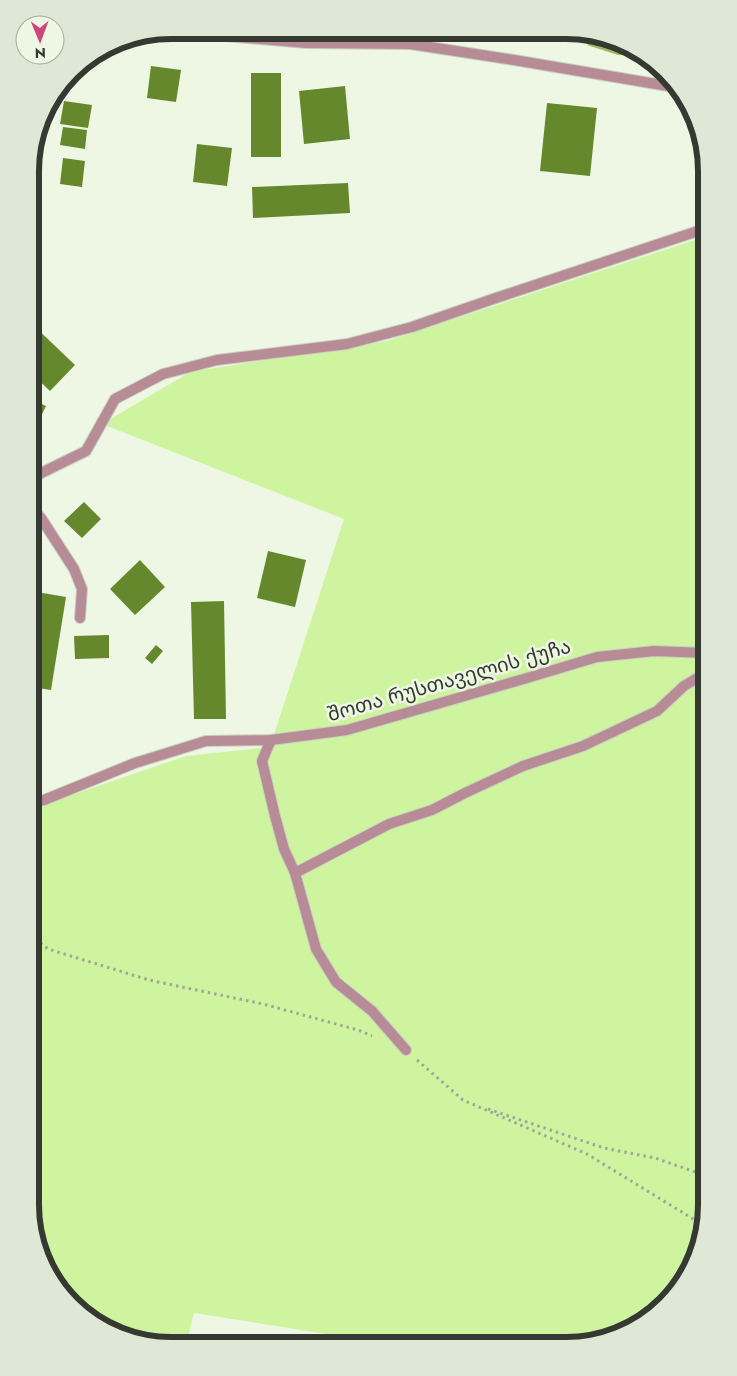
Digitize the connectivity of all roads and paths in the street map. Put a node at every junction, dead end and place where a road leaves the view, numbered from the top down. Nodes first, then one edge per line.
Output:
1 (259, 39) edge
2 (667, 85) edge
3 (698, 231) edge
4 (39, 474) edge
5 (39, 516) edge
6 (80, 618) dead end
7 (698, 653) edge
8 (698, 677) edge
9 (271, 740) junction
10 (39, 801) edge
11 (295, 873) junction
12 (39, 942) edge
13 (374, 1037) dead end
14 (406, 1050) joint
15 (468, 1102) junction
16 (698, 1173) edge
17 (697, 1221) edge

1 - 2 street
3 - 4 street
5 - 6 street
7 - 9 street, შოთა რუსთაველის ქუჩა
8 - 11 street
9 - 10 street, შოთა რუსთაველის ქუჩა
9 - 11 street
11 - 14 street
12 - 13 path
14 - 15 path
15 - 16 path
15 - 17 path

